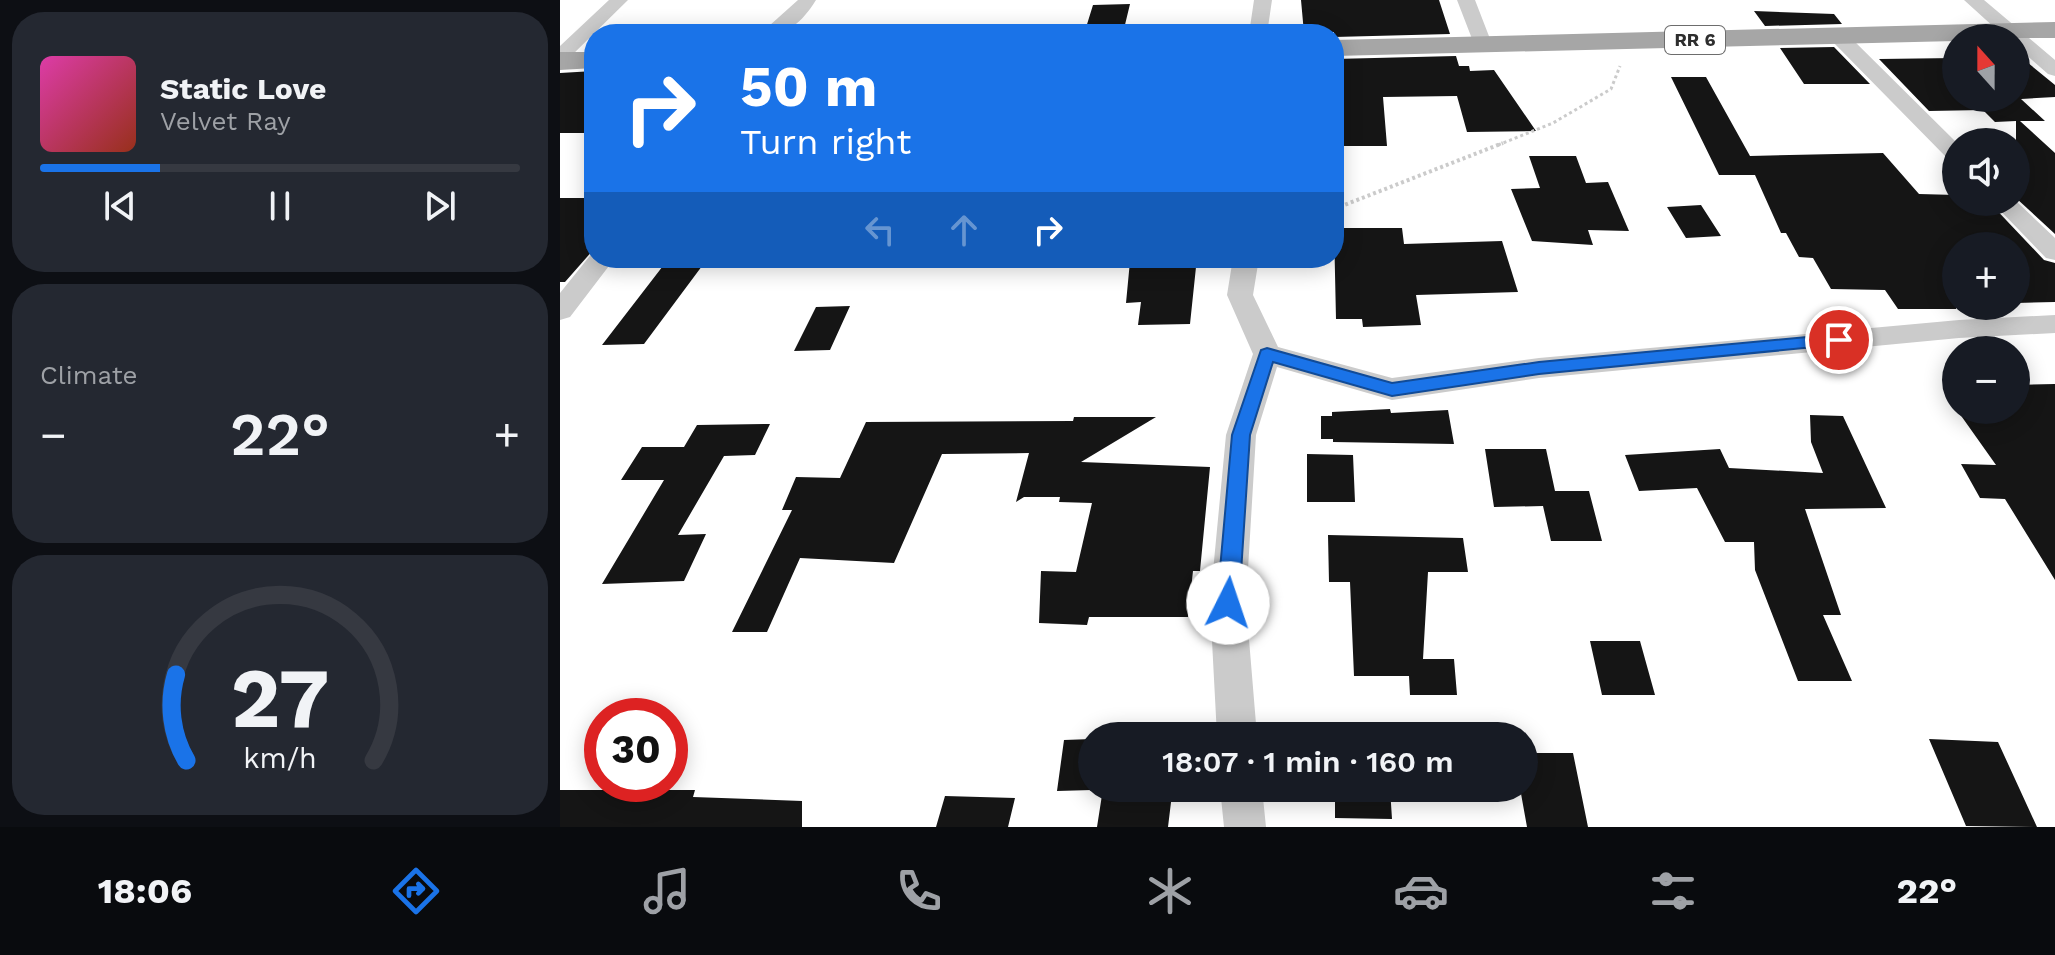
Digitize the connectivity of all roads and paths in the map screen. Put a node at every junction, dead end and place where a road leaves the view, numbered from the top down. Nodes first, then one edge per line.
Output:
1 (619, 0) edge
2 (807, 0) edge
3 (1263, 0) edge
4 (1466, 0) edge
5 (1973, 0) edge
6 (595, 24) edge
7 (782, 24) edge
8 (1259, 24) edge
9 (2001, 24) edge
10 (2055, 30) edge
11 (2030, 31) edge
12 (1942, 33) edge
13 (584, 34) edge
14 (1839, 37) junction
15 (1629, 41) junction
16 (1483, 44) junction
17 (1344, 48) edge
18 (2030, 49) edge
19 (560, 58) edge
20 (584, 59) edge
21 (2055, 70) edge
22 (1942, 140) edge
23 (1344, 205) edge
24 (2018, 216) edge
25 (2055, 252) edge
26 (594, 268) edge
27 (1244, 268) edge
28 (560, 311) edge
29 (2055, 324) edge
30 (1267, 354) junction
31 (1236, 722) edge
32 (1242, 802) edge
33 (1245, 827) edge

1 - 6 street
2 - 7 street
3 - 8 street
4 - 16 street
5 - 9 street
10 - 11 main road, RR 6
12 - 14 main road, RR 6
13 - 19 street
14 - 15 main road, RR 6
14 - 22 street
15 - 16 main road, RR 6
15 - 23 path
16 - 17 main road, RR 6
18 - 21 street
19 - 20 main road
24 - 25 street
26 - 28 street
27 - 30 street
29 - 30 street
30 - 31 street
32 - 33 street

